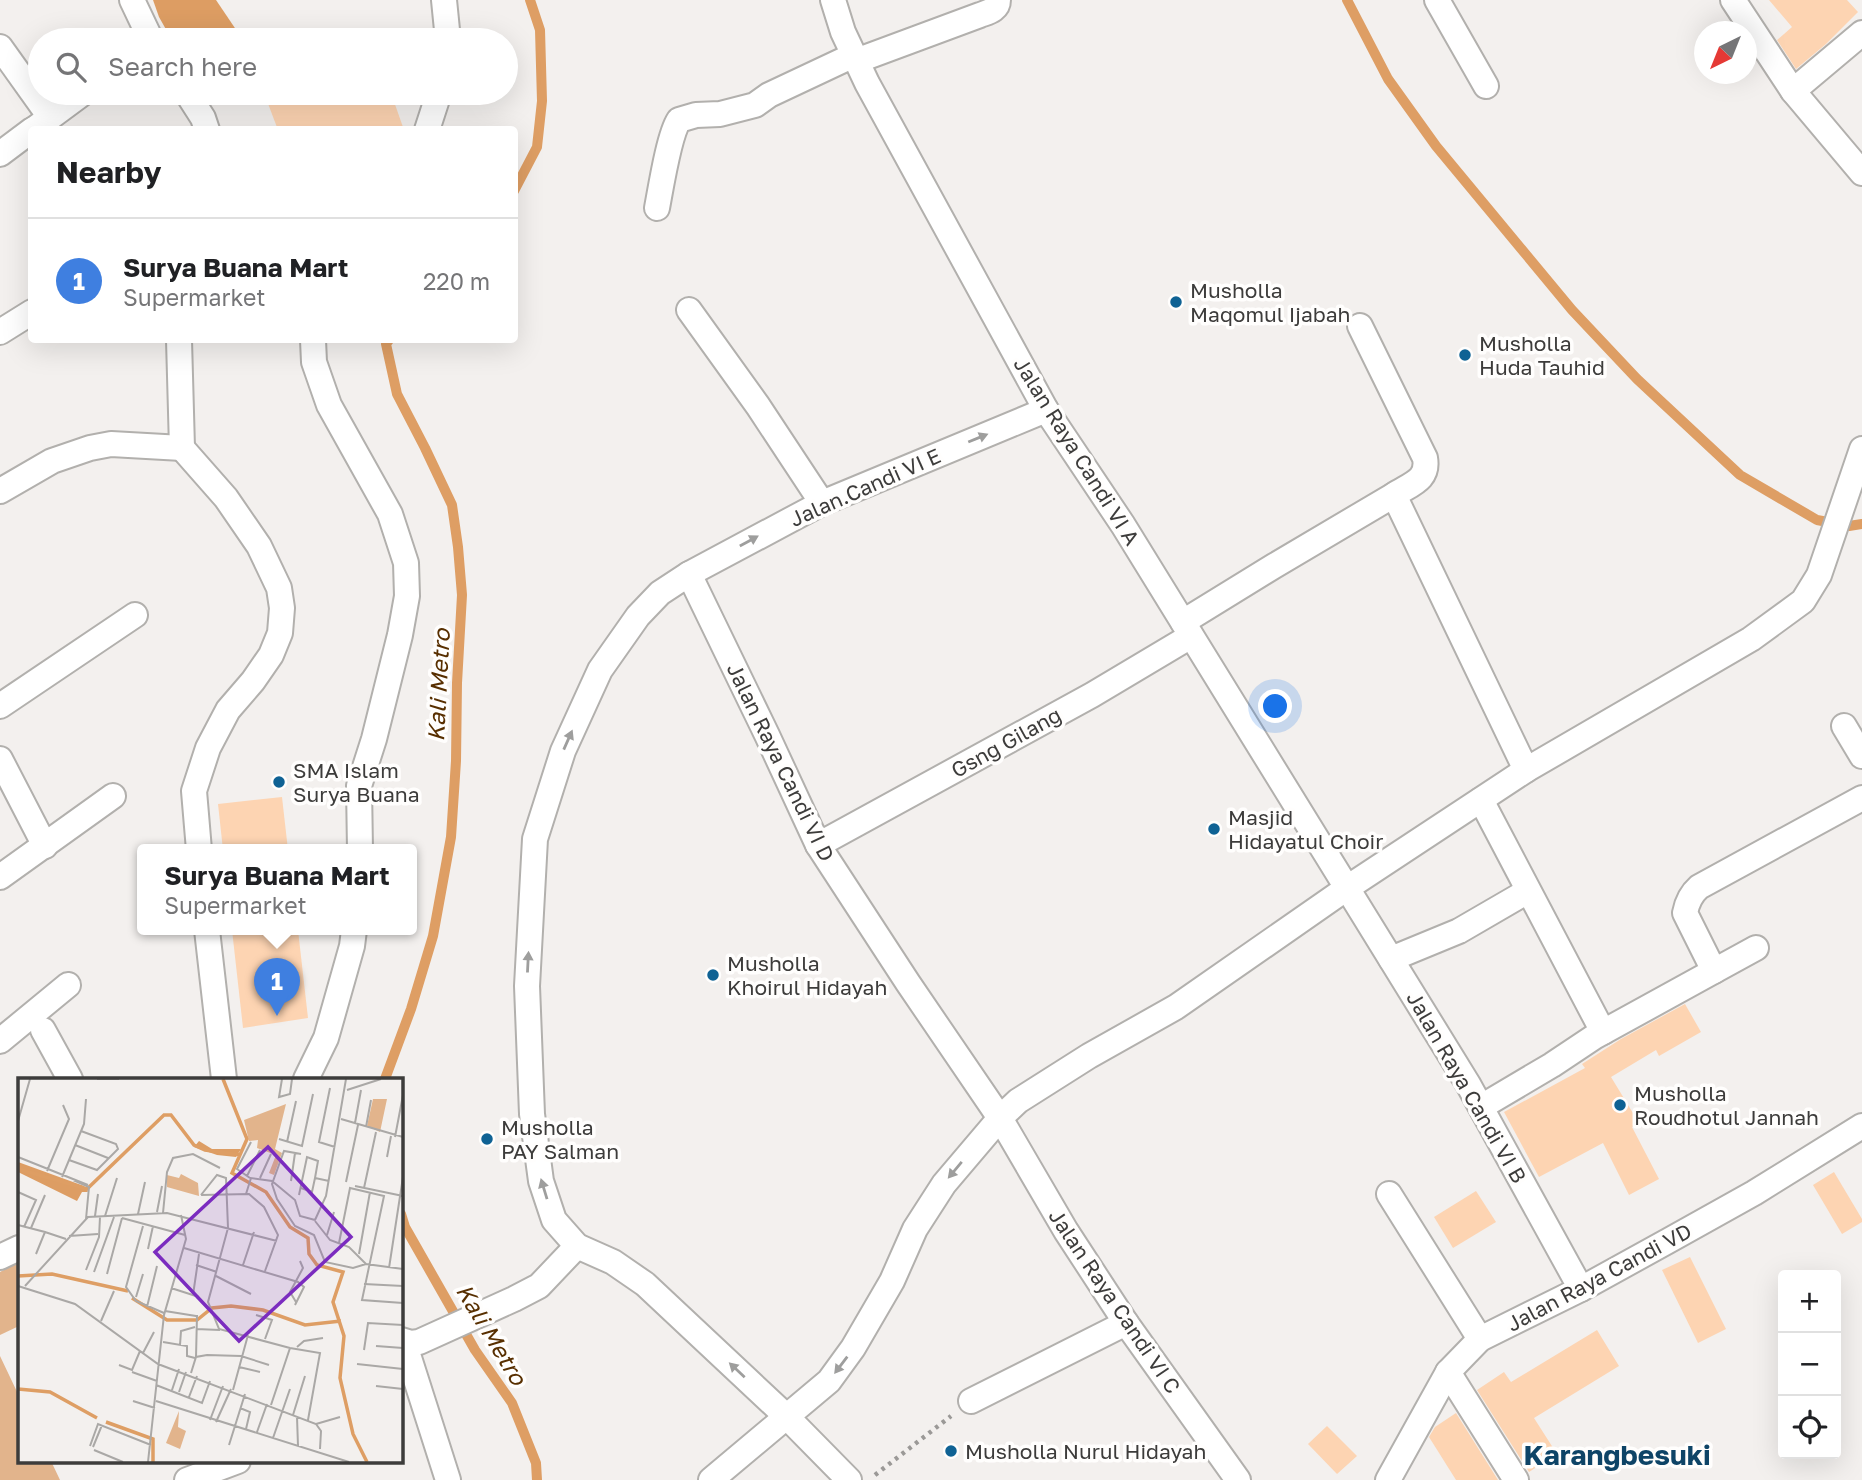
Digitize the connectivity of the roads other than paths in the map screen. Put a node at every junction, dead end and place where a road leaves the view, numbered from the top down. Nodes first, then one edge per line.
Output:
1 (132, 0) edge
2 (444, 0) edge
3 (833, 0) edge
4 (1437, 0) edge
5 (1733, 0) edge
6 (997, 4) edge
7 (145, 28) edge
8 (447, 28) edge
9 (1862, 33) edge
10 (0, 47) edge
11 (855, 58) junction
12 (1486, 86) dead end
13 (1793, 91) junction
14 (67, 105) edge
15 (195, 105) edge
16 (435, 105) edge
17 (38, 126) edge
18 (206, 126) edge
19 (428, 126) edge
20 (28, 133) edge
21 (0, 154) edge
22 (1862, 173) edge
23 (657, 208) dead end
24 (689, 310) dead end
25 (28, 314) edge
26 (1360, 327) dead end
27 (0, 332) edge
28 (179, 343) edge
29 (313, 343) edge
30 (1046, 410) junction
31 (182, 448) junction
32 (1862, 449) edge
33 (0, 491) edge
34 (1394, 495) junction
35 (822, 503) junction
36 (689, 574) junction
37 (135, 615) dead end
38 (1187, 629) junction
39 (0, 706) edge
40 (1844, 726) dead end
41 (1862, 756) edge
42 (0, 759) edge
43 (1527, 770) junction
44 (113, 796) dead end
45 (1862, 798) edge
46 (1481, 800) junction
47 (198, 844) edge
48 (360, 844) edge
49 (45, 845) junction
50 (818, 845) junction
51 (0, 877) edge
52 (1347, 888) junction
53 (1528, 891) junction
54 (208, 935) edge
55 (353, 935) edge
56 (1756, 948) dead end
57 (1391, 959) junction
58 (1714, 971) junction
59 (68, 985) dead end
60 (43, 1030) dead end
61 (1603, 1032) junction
62 (0, 1041) edge
63 (69, 1078) edge
64 (224, 1078) edge
65 (306, 1078) edge
66 (1481, 1107) junction
67 (1000, 1118) junction
68 (1862, 1126) edge
69 (1389, 1194) dead end
70 (577, 1247) junction
71 (18, 1248) edge
72 (0, 1257) edge
73 (1581, 1289) junction
74 (1126, 1324) junction
75 (1480, 1339) junction
76 (408, 1341) edge
77 (1448, 1371) junction
78 (410, 1395) edge
79 (971, 1401) road end
80 (787, 1417) junction
81 (234, 1462) edge
82 (187, 1480) edge
83 (448, 1480) edge
84 (711, 1480) edge
85 (849, 1480) edge
86 (1238, 1480) edge
87 (1388, 1480) edge
88 (1516, 1480) edge

1 - 7 street
2 - 8 street
3 - 11 street, Jalan Raya Candi VI A
4 - 12 street
5 - 13 street
6 - 11 street
9 - 13 street
10 - 17 street
11 - 23 street
11 - 30 street, Jalan Raya Candi VI A
13 - 22 street
14 - 17 street
15 - 18 street
16 - 19 street
20 - 21 street
24 - 35 street
25 - 27 street
26 - 34 street, Gsng Gilang
28 - 31 street
29 - 48 street
35 -> 30 street, Jalan.Candi VI E
30 - 38 street, Jalan Raya Candi VI A
31 - 33 street
31 - 47 street
32 - 43 street
34 - 38 street, Gsng Gilang
34 - 43 street
36 -> 35 street, Jalan.Candi VI E
36 - 50 street, Jalan Raya Candi VI D
70 -> 36 street, Jalan.Candi VI E
37 - 39 street
38 - 50 street, Gsng Gilang
38 - 52 street, Jalan Raya Candi VI A
40 - 41 street
42 - 49 street
43 - 46 street
44 - 49 street
45 - 58 street
46 - 52 street
46 - 53 street
49 - 51 street
50 - 67 street, Jalan Raya Candi VI D
52 - 57 street, Jalan Raya Candi VI B
52 - 67 street
53 - 57 street
53 - 61 street
54 - 64 street
55 - 65 street
56 - 58 street
57 - 66 street, Jalan Raya Candi VI B
58 - 61 street
59 - 62 street
60 - 63 street
61 - 66 street
66 - 73 street, Jalan Raya Candi VI B
67 - 74 street, Jalan Raya Candi VI C
67 -> 80 street
68 - 73 street, Jalan Raya Candi VD
69 - 75 street
70 - 76 street
80 -> 70 street
71 - 72 street
73 - 75 street, Jalan Raya Candi VD
74 - 79 street
74 - 86 street, Jalan Raya Candi VI C
75 - 77 street, Jalan Raya Candi VD
76 - 78 street
77 - 87 street, Jalan Raya Candi VD
77 - 88 street
78 - 83 street
80 - 84 street
80 - 85 street
81 - 82 street

